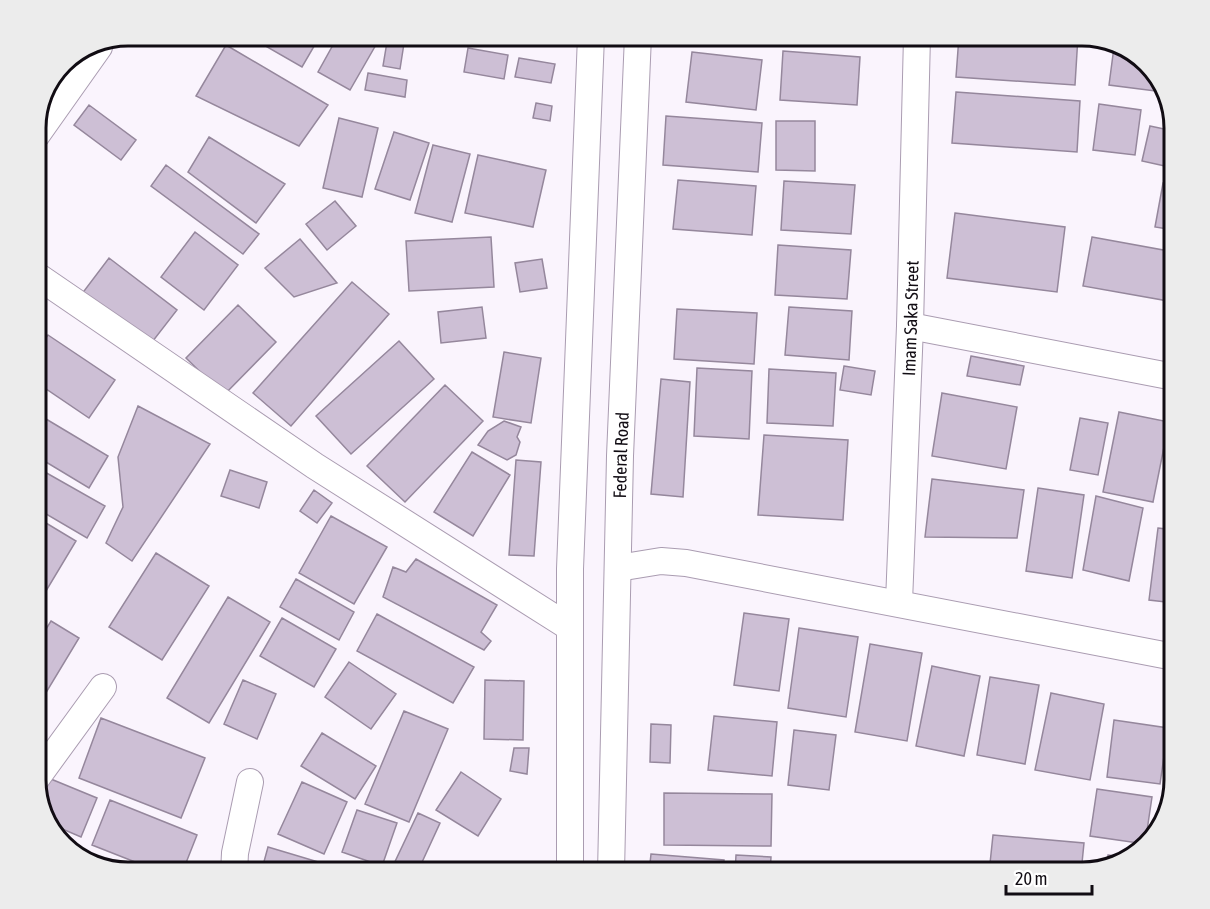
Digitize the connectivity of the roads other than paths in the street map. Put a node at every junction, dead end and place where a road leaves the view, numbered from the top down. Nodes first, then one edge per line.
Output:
1 (591, 47) edge
2 (638, 47) edge
3 (916, 47) edge
4 (94, 55) edge
5 (47, 120) edge
6 (47, 283) edge
7 (910, 326) junction
8 (1164, 374) edge
9 (618, 568) junction
10 (899, 602) junction
11 (569, 627) junction
12 (1164, 655) edge
13 (103, 687) dead end
14 (47, 764) edge
15 (250, 782) dead end
16 (235, 862) edge
17 (570, 862) edge
18 (611, 862) edge

1 - 11 street
2 - 9 street, Federal Road
3 - 7 street, Imam Saka Street
4 - 5 street
6 - 11 street
7 - 8 street
7 - 10 street, Imam Saka Street
9 - 10 street
9 - 18 street, Federal Road
10 - 12 street
11 - 17 street
13 - 14 street
15 - 16 street

